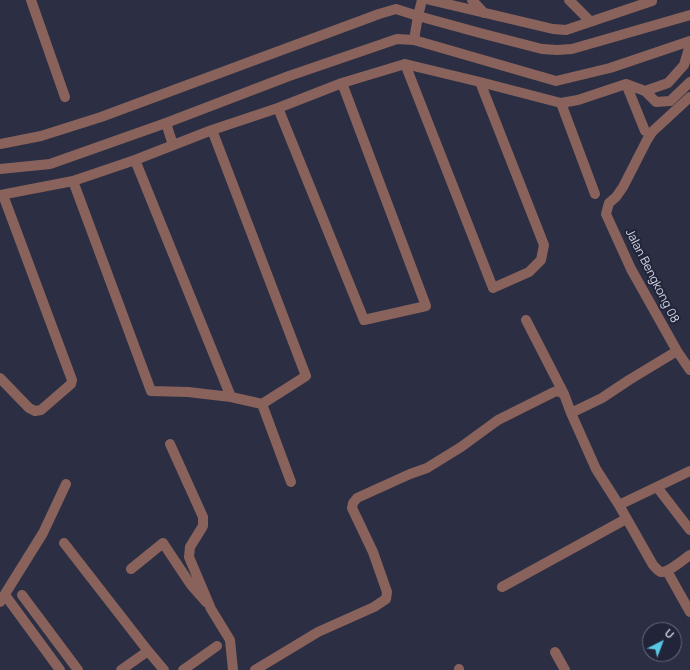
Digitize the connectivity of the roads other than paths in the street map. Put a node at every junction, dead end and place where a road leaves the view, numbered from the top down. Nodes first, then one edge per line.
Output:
1 (32, 0) edge
2 (422, 0) edge
3 (430, 0) edge
4 (472, 0) edge
5 (569, 0) edge
6 (652, 0) edge
7 (484, 12) junction
8 (690, 15) edge
9 (418, 16) junction
10 (590, 21) junction
11 (414, 40) junction
12 (690, 41) edge
13 (690, 45) edge
14 (404, 64) junction
15 (687, 67) edge
16 (480, 82) junction
17 (690, 82) edge
18 (342, 83) junction
19 (626, 84) junction
20 (645, 91) junction
21 (66, 97) dead end
22 (690, 97) edge
23 (561, 103) junction
24 (278, 108) junction
25 (166, 123) junction
26 (212, 130) junction
27 (645, 131) dead end
28 (0, 144) edge
29 (174, 145) junction
30 (135, 160) junction
31 (0, 169) edge
32 (73, 181) junction
33 (595, 194) dead end
34 (1, 195) edge
35 (526, 320) dead end
36 (677, 351) junction
37 (690, 370) edge
38 (0, 378) edge
39 (564, 394) junction
40 (231, 397) junction
41 (262, 404) junction
42 (571, 413) junction
43 (170, 444) dead end
44 (690, 471) edge
45 (291, 482) dead end
46 (66, 484) dead end
47 (657, 487) junction
48 (619, 505) junction
49 (626, 519) junction
50 (690, 530) edge
51 (64, 543) dead end
52 (690, 555) edge
53 (131, 569) dead end
54 (667, 571) junction
55 (502, 587) dead end
56 (22, 595) dead end
57 (3, 599) edge
58 (212, 609) junction
59 (690, 612) edge
60 (217, 646) dead end
61 (148, 650) junction
62 (555, 652) dead end
63 (60, 670) edge
64 (78, 670) edge
65 (120, 670) edge
66 (164, 670) edge
67 (183, 670) edge
68 (233, 670) edge
69 (255, 670) edge
70 (565, 670) edge

1 - 21 street
2 - 9 street
3 - 7 street
4 - 7 street
5 - 10 street
6 - 10 street
7 - 10 street
8 - 9 street
9 - 11 street
9 - 28 street
11 - 12 street
11 - 25 street
13 - 15 street
14 - 16 street
14 - 16 street
14 - 18 street
15 - 20 street
16 - 23 street
17 - 20 street
18 - 24 street
18 - 24 street
19 - 20 street
19 - 23 street
19 - 27 street
22 - 36 street, Jalan Bengkong 08
23 - 33 street
24 - 26 street
25 - 29 street
25 - 31 street
26 - 29 street
26 - 41 street
29 - 30 street
30 - 32 street
30 - 40 street
32 - 34 street
32 - 40 street
34 - 38 street
35 - 39 street
36 - 37 street, Jalan Bengkong 08
36 - 42 street
39 - 42 street
39 - 69 street
40 - 41 street
41 - 45 street
42 - 48 street
43 - 58 street
44 - 47 street
46 - 57 street
47 - 48 street
47 - 50 street
48 - 49 street
49 - 54 street
49 - 55 street
51 - 61 street
52 - 54 street
53 - 58 street
54 - 59 street
56 - 64 street
57 - 63 street
58 - 68 street
60 - 67 street
61 - 65 street
61 - 66 street
62 - 70 street

